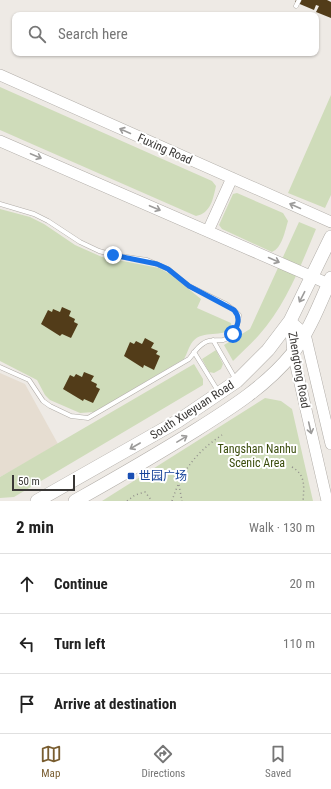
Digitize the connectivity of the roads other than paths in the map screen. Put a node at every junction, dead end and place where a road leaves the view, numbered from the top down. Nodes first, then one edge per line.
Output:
1 (299, 0) edge
2 (296, 6) dead end
3 (0, 75) edge
4 (0, 141) edge
5 (232, 178) junction
6 (0, 204) edge
7 (331, 222) edge
8 (208, 231) junction
9 (331, 237) edge
10 (313, 277) junction
11 (330, 282) edge
12 (290, 321) junction
13 (305, 334) junction
14 (213, 340) junction
15 (194, 352) junction
16 (293, 353) junction
17 (0, 367) edge
18 (237, 381) junction
19 (220, 393) junction
20 (331, 444) edge
21 (37, 501) edge
22 (75, 501) edge
23 (326, 501) edge

1 - 2 lane
5 -> 3 street, Fuxing Road
4 -> 8 street
7 -> 5 street, Fuxing Road
5 - 8 street
6 - 14 lane
8 -> 10 street
9 - 10 main road, South Xueyuan Road
10 - 11 street
10 -> 12 main road, South Xueyuan Road
11 - 13 main road, South Xueyuan Road
12 - 13 street, Zhengtong Road
12 - 16 street, Zhengtong Road
12 - 18 main road, South Xueyuan Road
13 - 16 main road, South Xueyuan Road
13 - 20 street, Zhengtong Road
14 - 15 lane
14 - 18 lane
15 - 17 lane
15 - 19 lane
22 -> 16 main road, South Xueyuan Road
16 -> 23 street, Zhengtong Road
18 - 19 main road, South Xueyuan Road
19 -> 21 main road, South Xueyuan Road

